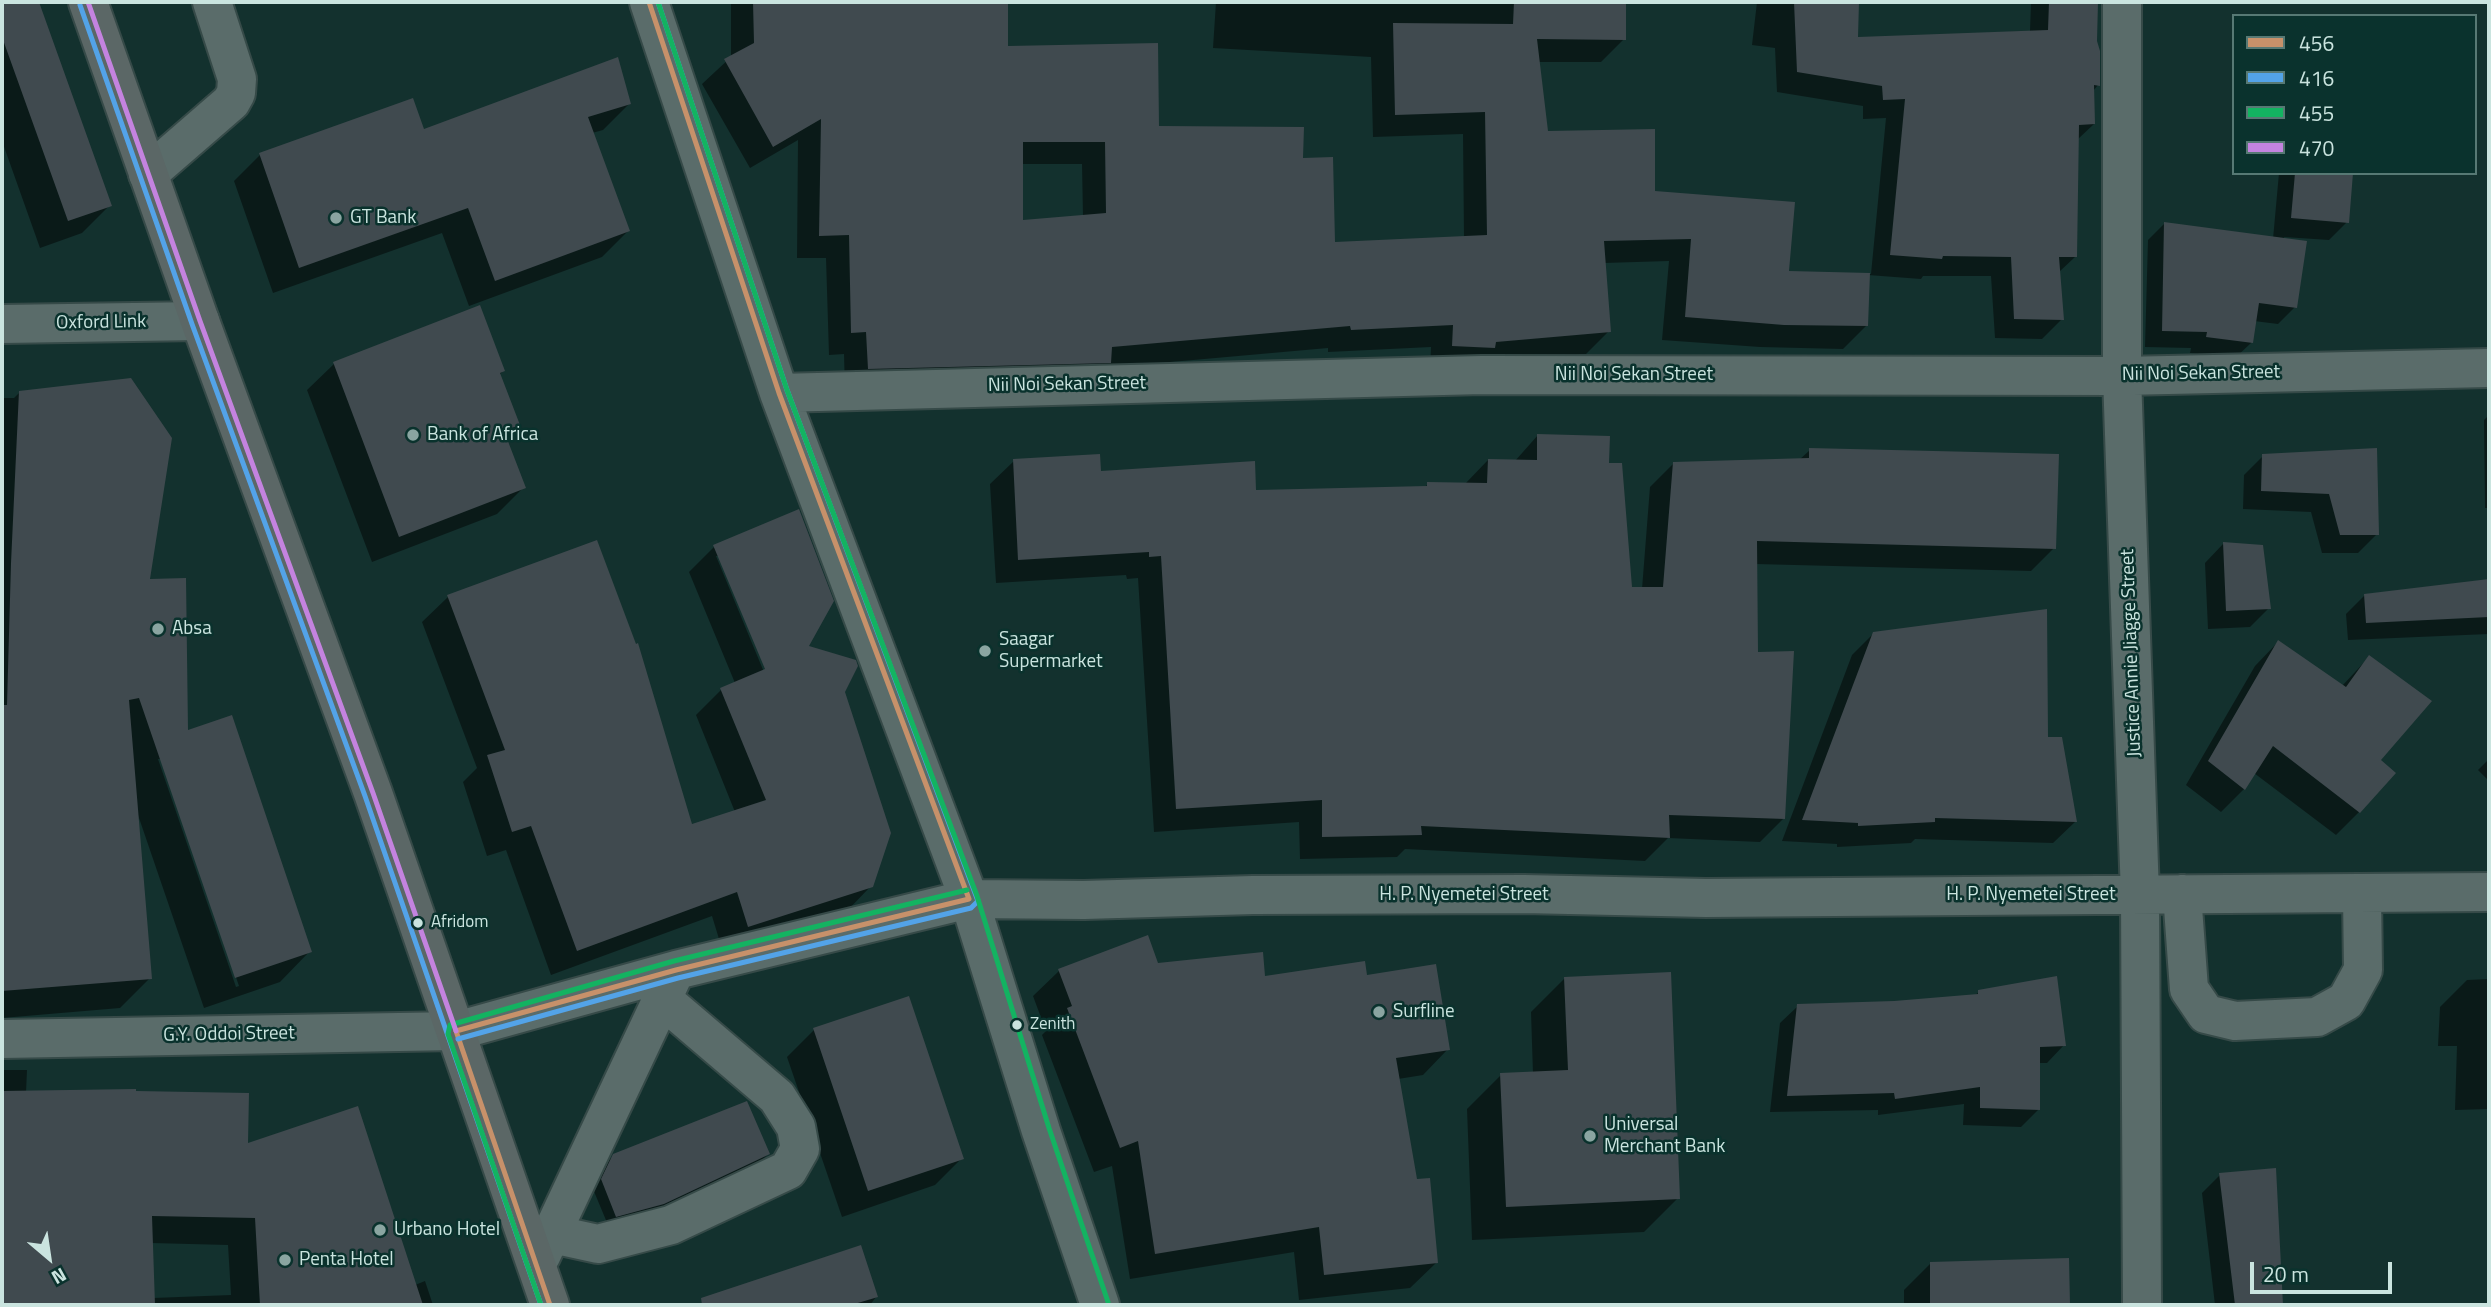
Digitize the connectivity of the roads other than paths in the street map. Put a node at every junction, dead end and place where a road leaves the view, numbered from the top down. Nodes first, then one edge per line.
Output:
1 (88, 2) edge
2 (212, 2) edge
3 (649, 2) edge
4 (2122, 2) edge
5 (148, 174) junction
6 (200, 321) junction
7 (2, 324) edge
8 (2489, 368) edge
9 (2122, 376) junction
10 (779, 393) junction
11 (2489, 892) edge
12 (2182, 894) junction
13 (2362, 894) junction
14 (2140, 895) junction
15 (969, 899) junction
16 (669, 985) junction
17 (456, 1031) junction
18 (2, 1039) edge
19 (544, 1250) junction
20 (550, 1305) edge
21 (1100, 1305) edge
22 (2142, 1305) edge

1 - 5 main road
2 - 5 street
3 - 10 street
4 - 9 street, Justice Annie Jiagge Street
5 - 6 main road
6 - 7 street, Oxford Link
6 - 17 main road
8 - 9 street, Nii Noi Sekan Street
9 - 10 street, Nii Noi Sekan Street
9 - 14 street, Justice Annie Jiagge Street
10 - 15 street
11 - 13 street, H. P. Nyemetei Street
12 - 13 street, H. P. Nyemetei Street
12 - 13 street
12 - 14 street, H. P. Nyemetei Street
14 - 15 street, H. P. Nyemetei Street
14 - 22 street, Justice Annie Jiagge Street
15 - 16 street, H. P. Nyemetei Street
15 - 21 street
16 - 17 street, H. P. Nyemetei Street
16 - 19 street
16 - 19 street
17 - 18 street, G.Y. Oddoi Street
17 - 19 main road
19 - 20 main road

